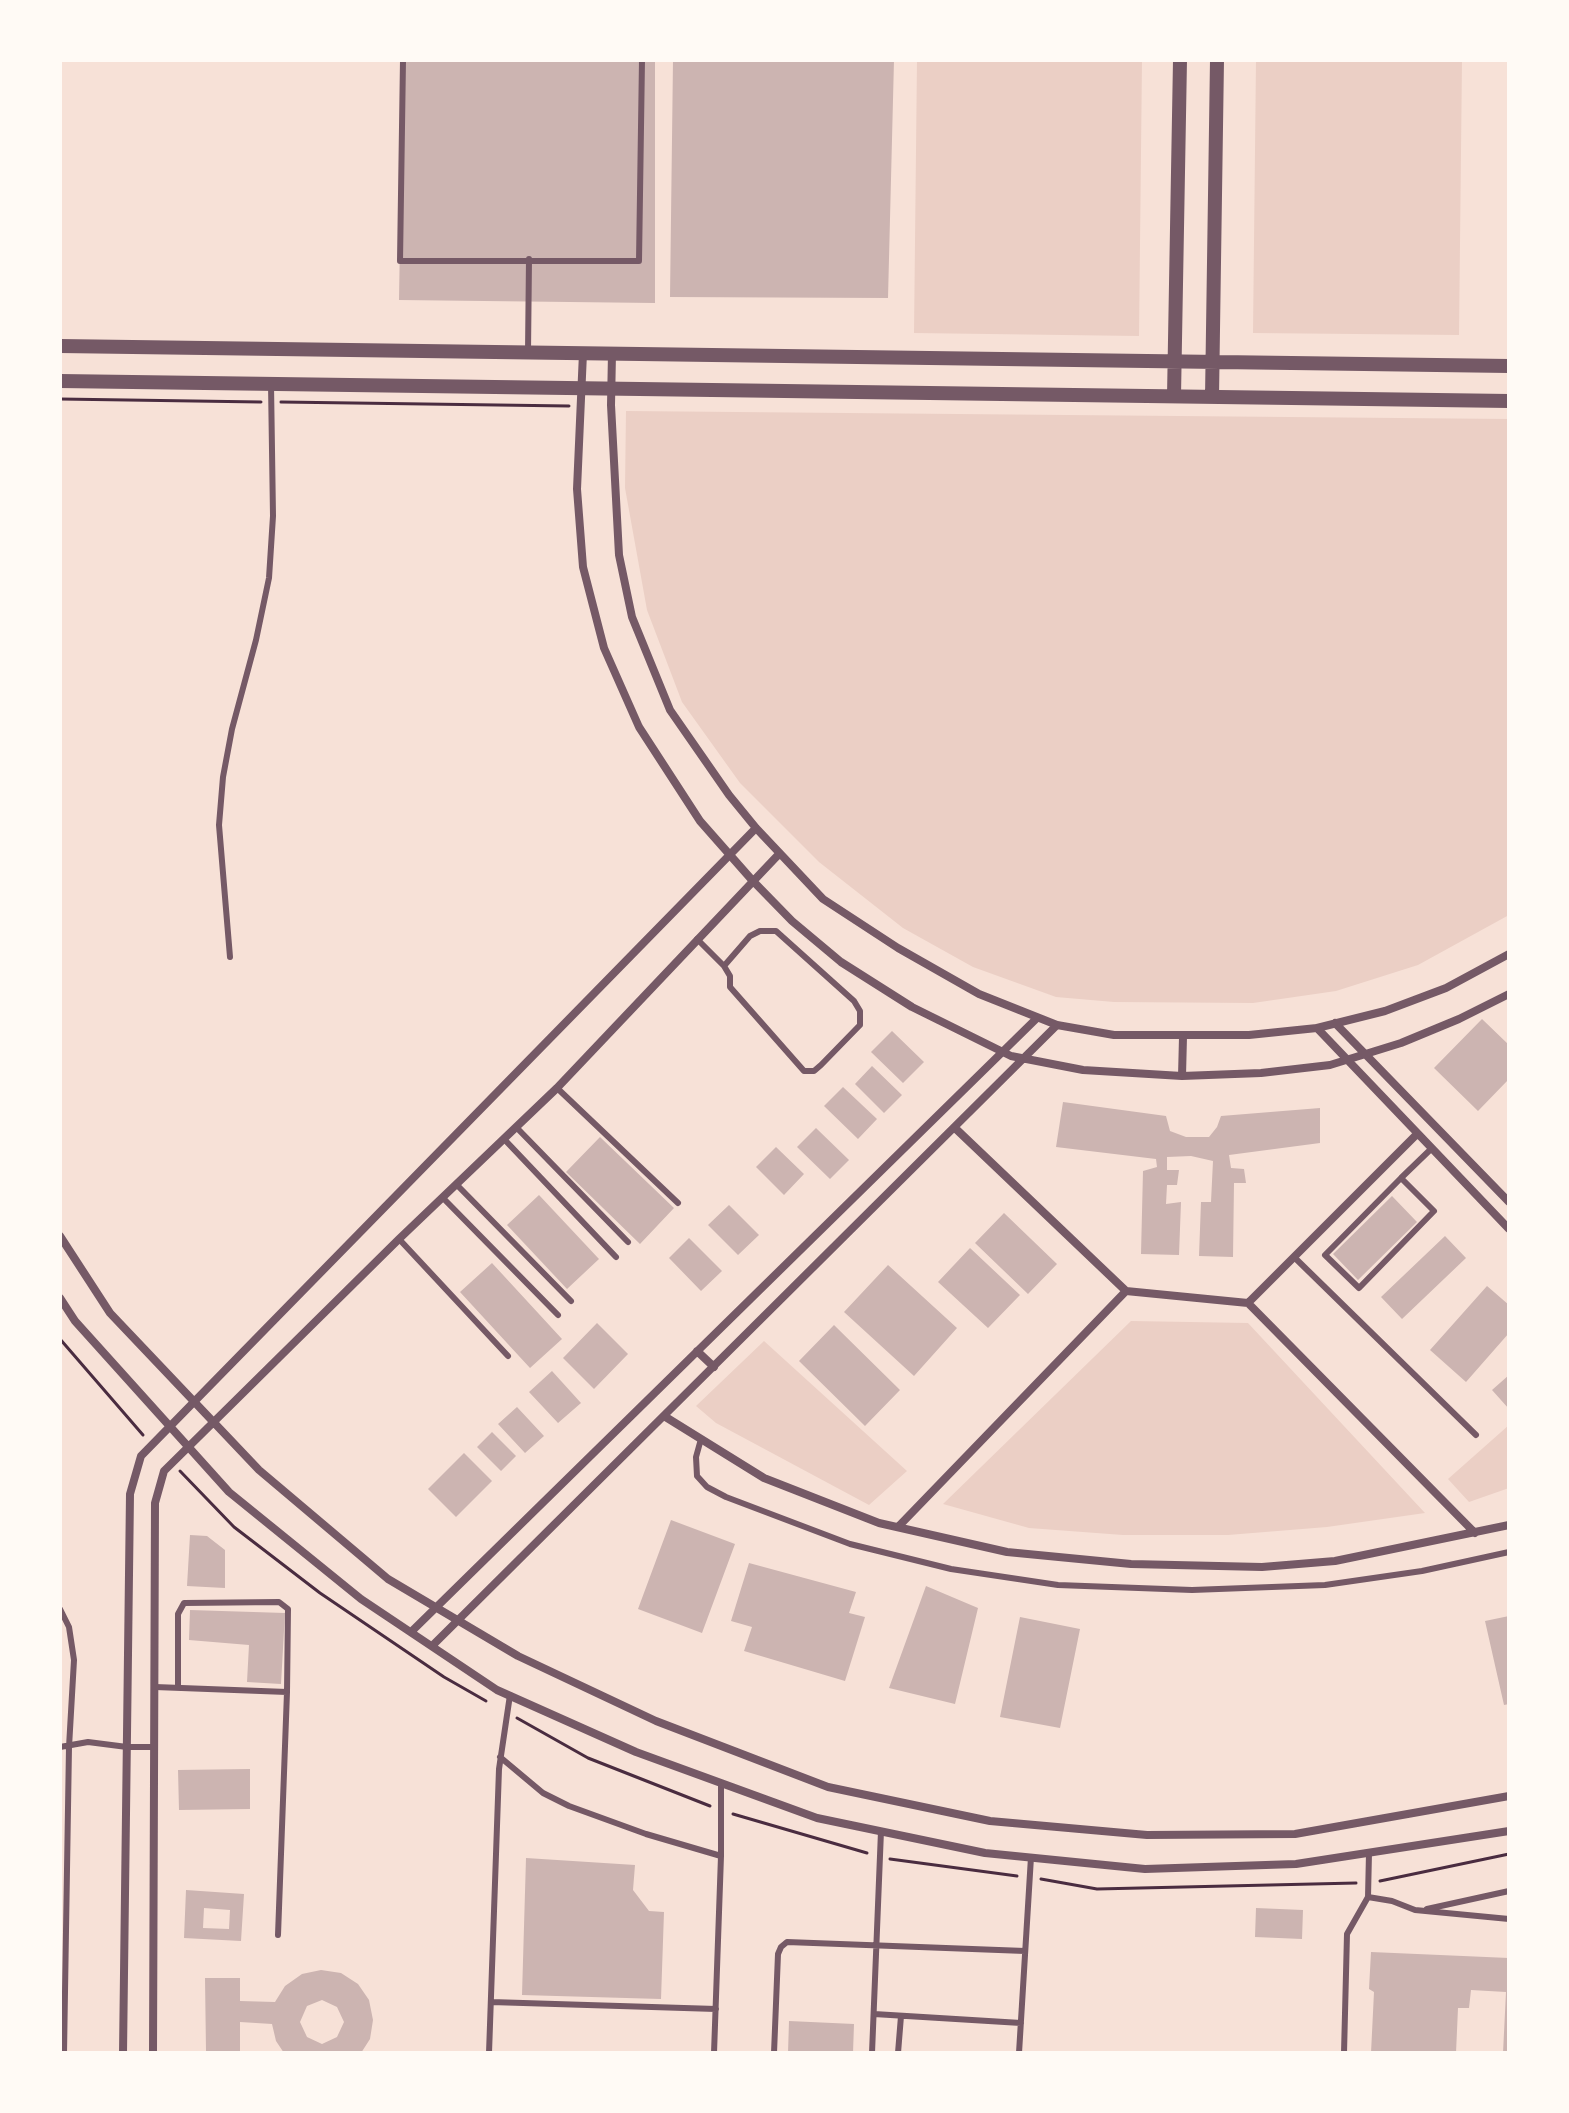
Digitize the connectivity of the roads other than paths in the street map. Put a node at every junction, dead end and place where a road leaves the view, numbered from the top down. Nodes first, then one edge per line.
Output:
1 (403, 60) edge
2 (642, 60) edge
3 (1180, 60) edge
4 (1217, 60) edge
5 (529, 259) junction
6 (60, 346) edge
7 (528, 352) junction
8 (583, 353) junction
9 (612, 353) junction
10 (1175, 362) junction
11 (1212, 362) junction
12 (1509, 366) edge
13 (60, 381) edge
14 (271, 384) junction
15 (581, 388) junction
16 (612, 388) junction
17 (1174, 396) junction
18 (1212, 397) junction
19 (1509, 401) edge
20 (756, 828) junction
21 (779, 854) junction
22 (728, 855) junction
23 (752, 880) junction
24 (697, 939) junction
25 (1509, 954) edge
26 (230, 957) dead end
27 (724, 966) junction
28 (1509, 994) edge
29 (1037, 1018) junction
30 (1335, 1023) junction
31 (1057, 1025) junction
32 (1317, 1028) junction
33 (1183, 1037) junction
34 (1000, 1052) junction
35 (1365, 1054) junction
36 (1025, 1059) junction
37 (1347, 1060) junction
38 (1182, 1076) junction
39 (557, 1088) junction
40 (516, 1127) junction
41 (955, 1128) junction
42 (1417, 1134) junction
43 (504, 1139) junction
44 (1431, 1149) junction
45 (1401, 1178) junction
46 (457, 1185) junction
47 (443, 1198) junction
48 (1509, 1202) edge
49 (678, 1203) dead end
50 (1509, 1229) edge
51 (60, 1236) edge
52 (399, 1239) junction
53 (628, 1242) dead end
54 (616, 1257) dead end
55 (1294, 1257) junction
56 (1126, 1291) junction
57 (60, 1298) edge
58 (571, 1301) dead end
59 (1248, 1303) junction
60 (558, 1315) dead end
61 (697, 1351) junction
62 (508, 1356) dead end
63 (714, 1367) junction
64 (195, 1403) junction
65 (664, 1416) junction
66 (214, 1423) junction
67 (171, 1427) junction
68 (1476, 1435) dead end
69 (701, 1439) junction
70 (187, 1447) junction
71 (1509, 1525) edge
72 (898, 1527) junction
73 (1475, 1533) junction
74 (1509, 1552) edge
75 (436, 1607) junction
76 (60, 1609) edge
77 (458, 1620) junction
78 (411, 1632) junction
79 (432, 1646) junction
80 (155, 1687) junction
81 (178, 1688) junction
82 (287, 1692) junction
83 (510, 1695) junction
84 (60, 1747) edge
85 (69, 1747) junction
86 (127, 1747) junction
87 (155, 1747) junction
88 (500, 1757) junction
89 (721, 1783) junction
90 (1509, 1796) edge
91 (881, 1831) junction
92 (1509, 1831) edge
93 (1369, 1853) junction
94 (721, 1856) junction
95 (1031, 1857) junction
96 (1509, 1891) edge
97 (1368, 1897) junction
98 (1415, 1910) junction
99 (1509, 1919) edge
100 (278, 1935) dead end
101 (877, 1944) junction
102 (1025, 1951) junction
103 (491, 2002) junction
104 (716, 2009) junction
105 (874, 2014) junction
106 (901, 2016) junction
107 (1021, 2023) junction
108 (64, 2053) edge
109 (123, 2053) edge
110 (153, 2053) edge
111 (489, 2053) edge
112 (714, 2053) edge
113 (774, 2053) edge
114 (872, 2053) edge
115 (898, 2053) edge
116 (1019, 2053) edge
117 (1344, 2053) edge

1 - 5 lane
2 - 5 lane
3 - 10 street
4 - 11 street
5 - 7 lane
6 - 7 street
7 - 8 street
8 - 9 street
8 - 15 street
9 - 10 street
9 - 16 street
10 - 11 street
10 - 17 street
11 - 12 street
11 - 18 street
13 - 14 street
14 - 15 street
14 - 26 lane
15 - 16 street
15 - 22 street
16 - 17 street
16 - 20 street
17 - 18 street
18 - 19 street
20 - 21 street
20 - 22 street
21 - 23 street
21 - 29 street
22 - 23 street
22 - 64 street
23 - 24 street
23 - 34 street
24 - 27 lane
24 - 39 street
25 - 30 street
27 - 27 lane
28 - 35 street
29 - 31 street
29 - 34 street
30 - 32 street
30 - 35 street
31 - 33 street
31 - 36 street
32 - 33 street
32 - 37 street
33 - 38 street
34 - 36 street
34 - 61 street
35 - 37 street
35 - 48 street
36 - 38 street
36 - 41 street
37 - 38 street
37 - 42 street
39 - 40 street
39 - 49 lane
40 - 43 street
40 - 53 lane
41 - 56 street
41 - 63 street
42 - 44 street
42 - 55 street
43 - 46 street
43 - 54 lane
44 - 45 lane
44 - 50 street
45 - 45 lane
46 - 47 street
46 - 58 lane
47 - 52 street
47 - 60 lane
51 - 64 street
52 - 62 lane
52 - 66 street
55 - 59 street
55 - 68 lane
56 - 59 street
56 - 72 street
57 - 67 street
59 - 73 street
61 - 63 street
61 - 75 street
63 - 65 street
64 - 66 street
64 - 67 street
65 - 69 street
65 - 77 street
66 - 70 street
66 - 75 street
67 - 70 street
67 - 86 street
69 - 72 street
69 - 74 lane
70 - 78 street
70 - 80 street
71 - 73 street
72 - 73 street
75 - 77 street
75 - 78 street
76 - 85 lane
77 - 79 street
77 - 90 street
78 - 79 street
79 - 83 street
80 - 81 lane
80 - 87 street
81 - 82 lane
81 - 82 lane
82 - 100 lane
83 - 88 lane
83 - 89 street
84 - 85 lane
85 - 86 lane
85 - 108 lane
86 - 87 lane
86 - 109 street
87 - 110 street
88 - 94 lane
88 - 103 lane
89 - 91 street
89 - 94 lane
91 - 95 street
91 - 101 lane
92 - 93 street
93 - 95 street
93 - 97 lane
94 - 104 lane
95 - 102 lane
96 - 98 lane
97 - 98 lane
97 - 117 lane
98 - 99 lane
101 - 102 lane
101 - 105 lane
101 - 113 lane
102 - 107 lane
103 - 104 lane
103 - 111 lane
104 - 112 lane
105 - 106 lane
105 - 114 lane
106 - 107 lane
106 - 115 lane
107 - 116 lane

